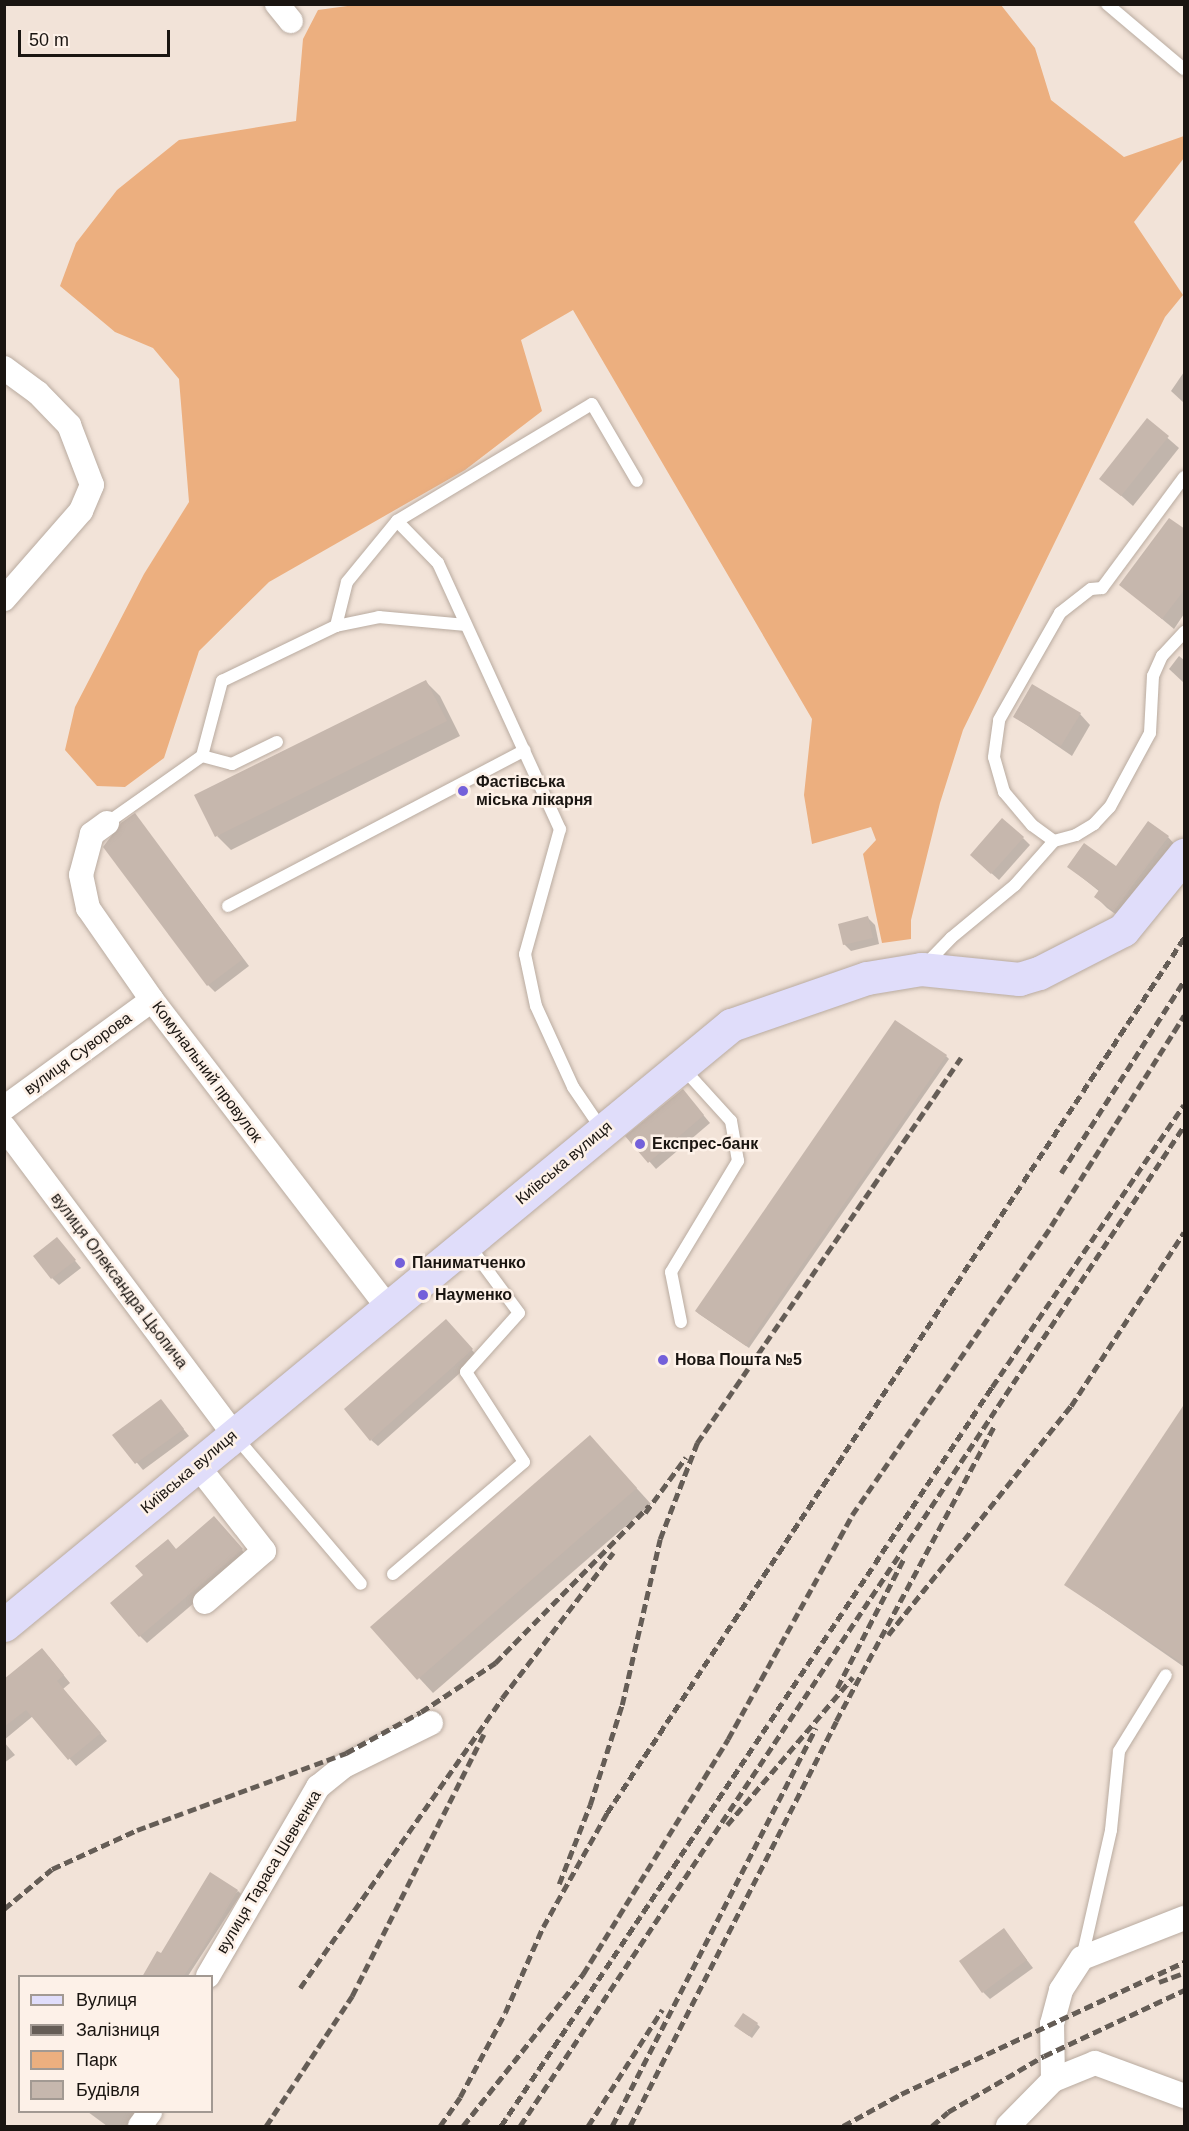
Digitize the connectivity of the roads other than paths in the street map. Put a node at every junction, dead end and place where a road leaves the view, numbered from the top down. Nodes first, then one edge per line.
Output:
1 (1107, 4) edge
2 (1185, 69) edge
3 (4, 368) edge
4 (1185, 477) edge
5 (637, 481) dead end
6 (397, 521) junction
7 (4, 599) edge
8 (466, 625) junction
9 (336, 626) junction
10 (1185, 632) edge
11 (277, 742) dead end
12 (525, 750) junction
13 (202, 756) junction
14 (107, 823) joint
15 (1054, 841) junction
16 (1185, 855) edge
17 (228, 906) dead end
18 (921, 969) junction
19 (152, 1000) junction
20 (681, 1066) junction
21 (4, 1108) edge
22 (4, 1127) edge
23 (603, 1131) junction
24 (467, 1243) junction
25 (388, 1308) junction
26 (681, 1322) dead end
27 (234, 1435) junction
28 (197, 1466) junction
29 (393, 1574) dead end
30 (360, 1584) dead end
31 (205, 1602) dead end
32 (4, 1625) edge
33 (1166, 1675) dead end
34 (430, 1723) dead end
35 (1185, 1918) edge
36 (1082, 1958) junction
37 (209, 1975) edge
38 (1053, 2080) junction
39 (1185, 2096) edge
40 (149, 2113) edge
41 (140, 2127) edge
42 (1008, 2127) edge

1 - 2 lane
3 - 7 street
4 - 15 lane
5 - 6 lane
6 - 8 lane
6 - 9 lane
8 - 9 lane
8 - 12 lane
9 - 13 lane
10 - 15 lane
11 - 13 lane
12 - 17 lane
12 - 23 lane
13 - 14 lane
14 - 19 street, Комунальний провулок
15 - 18 lane
16 - 18 main road, Київська вулиця
18 - 20 main road, Київська вулиця
19 - 21 street, вулиця Суворова
19 - 25 street, Комунальний провулок
20 - 23 main road, Київська вулиця
20 - 26 lane
22 - 27 street, вулиця Олександра Цьопича
23 - 24 main road, Київська вулиця
24 - 25 main road, Київська вулиця
24 - 29 lane
25 - 27 main road, Київська вулиця
27 - 28 main road, Київська вулиця
27 - 30 lane
28 - 31 street
28 - 32 main road, Київська вулиця
33 - 36 lane
34 - 37 street, вулиця Тараса Шевченка
35 - 36 street
36 - 38 street
38 - 39 street
38 - 42 street
40 - 41 street

